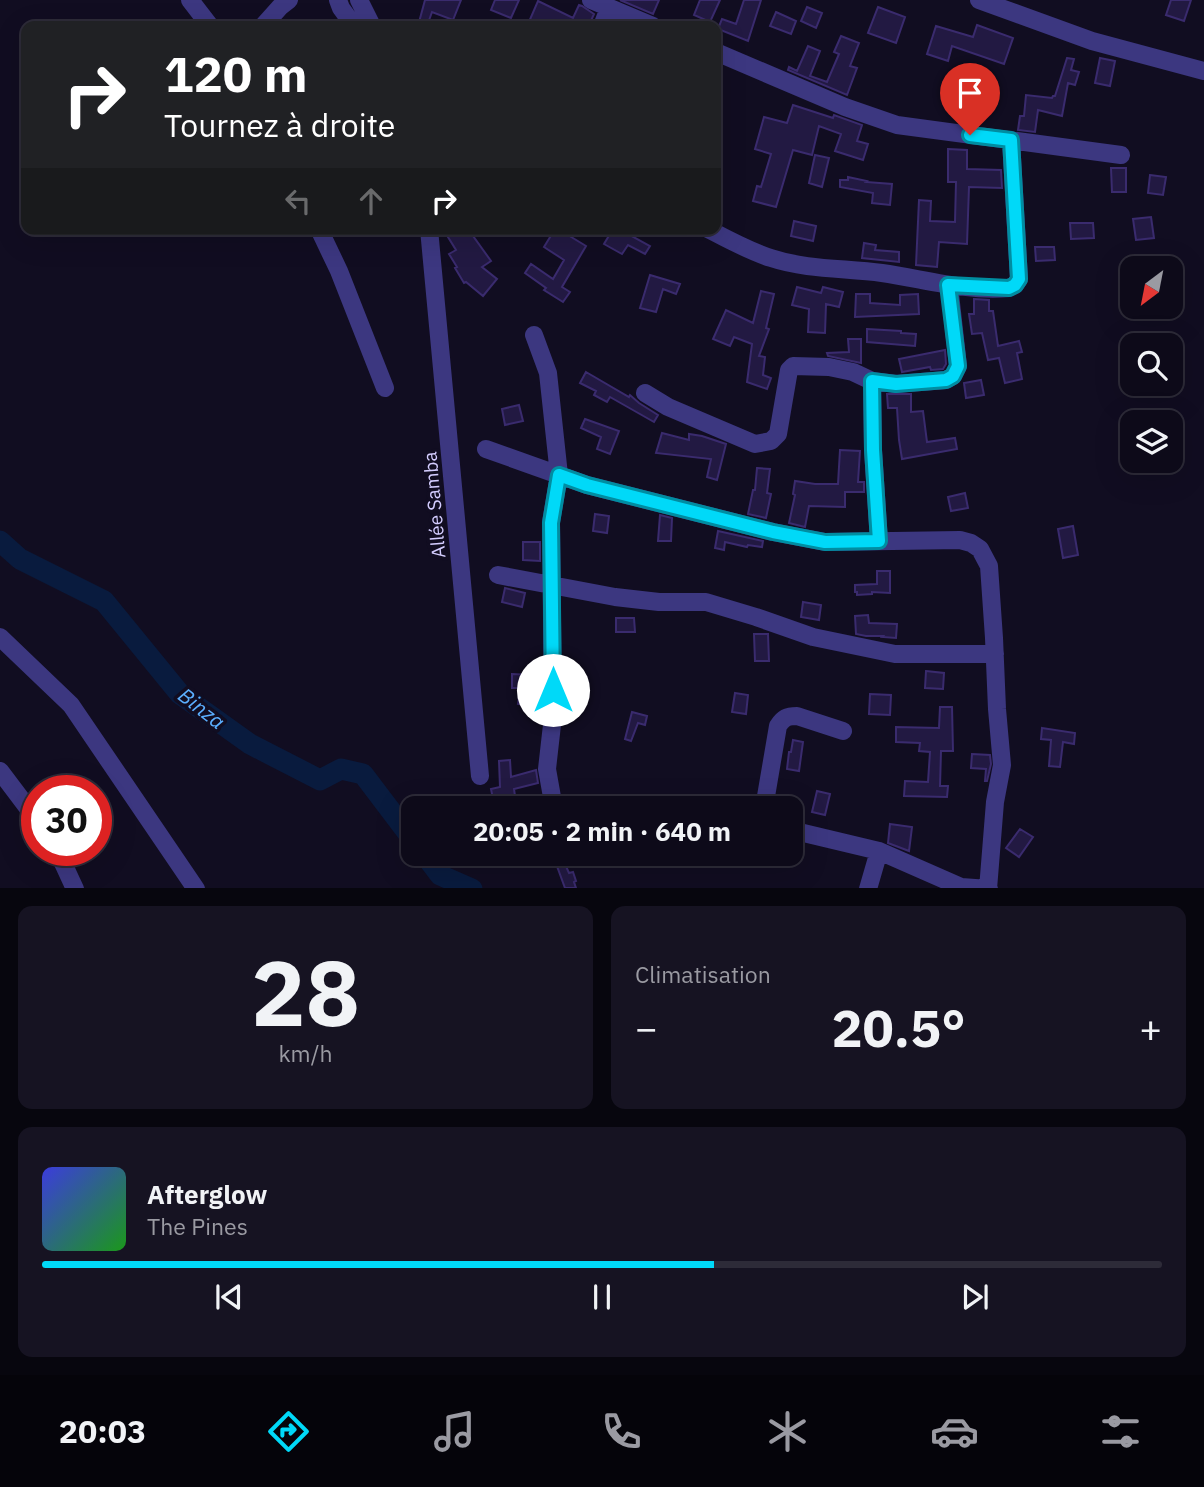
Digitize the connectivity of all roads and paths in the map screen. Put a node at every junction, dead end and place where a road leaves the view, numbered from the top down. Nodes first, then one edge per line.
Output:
1 (190, 0) edge
2 (289, 0) edge
3 (338, 0) edge
4 (351, 0) edge
5 (359, 0) edge
6 (591, 0) edge
7 (979, 0) edge
8 (609, 8) junction
9 (206, 21) edge
10 (268, 21) edge
11 (350, 21) edge
12 (364, 21) edge
13 (370, 21) edge
14 (604, 21) edge
15 (641, 21) edge
16 (721, 54) edge
17 (1204, 71) edge
18 (1011, 140) junction
19 (1121, 155) dead end
20 (321, 235) edge
21 (430, 235) edge
22 (719, 235) edge
23 (948, 285) junction
24 (534, 335) dead end
25 (872, 381) junction
26 (385, 388) dead end
27 (645, 393) dead end
28 (486, 449) dead end
29 (559, 475) junction
30 (879, 541) junction
31 (498, 575) dead end
32 (552, 585) junction
33 (0, 637) edge
34 (995, 654) junction
35 (843, 731) dead end
36 (0, 771) edge
37 (480, 776) dead end
38 (552, 796) edge
39 (766, 796) edge
40 (21, 799) edge
41 (803, 833) edge
42 (879, 851) junction
43 (65, 866) edge
44 (75, 888) edge
45 (196, 888) edge
46 (868, 888) edge
47 (988, 888) edge

1 - 9 street
2 - 10 street
3 - 11 street
4 - 12 street
5 - 13 street
6 - 8 street
7 - 17 street
8 - 14 street
8 - 15 street
16 - 18 street
18 - 19 street
18 - 23 street
20 - 26 street
21 - 37 street, Allée Samba
22 - 23 street
23 - 25 street
24 - 29 street
25 - 27 street
25 - 30 street
28 - 29 street
29 - 30 street
29 - 32 street
30 - 34 street
31 - 32 street
32 - 34 street
32 - 38 street
33 - 45 street
34 - 47 street
35 - 39 street
36 - 40 street
41 - 42 street
42 - 46 street
42 - 47 street
43 - 44 street

